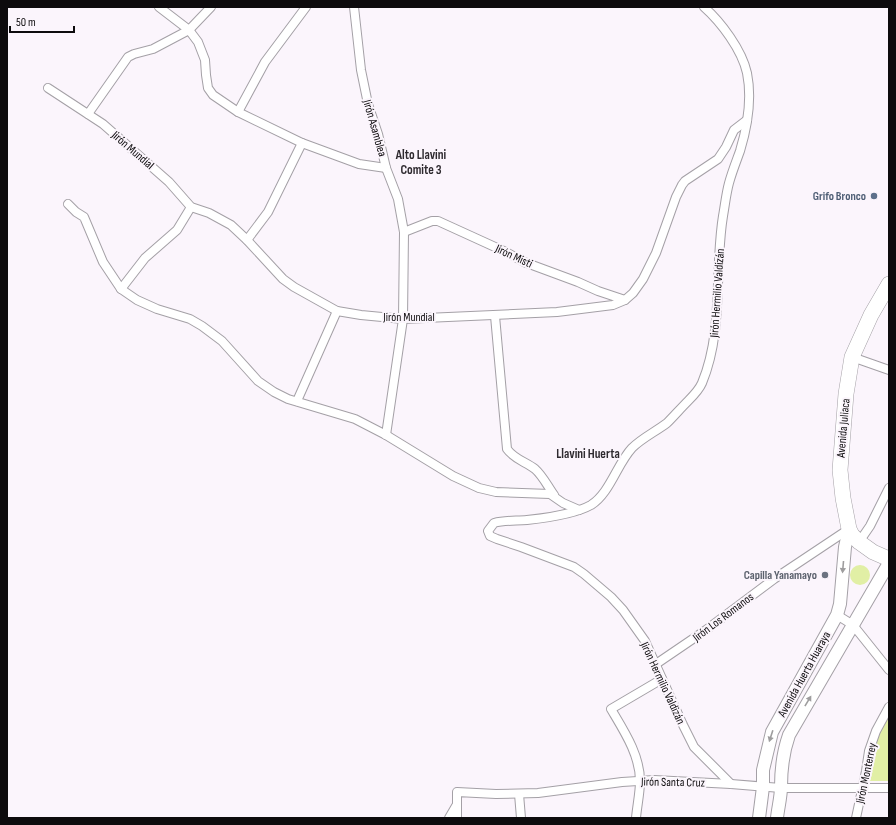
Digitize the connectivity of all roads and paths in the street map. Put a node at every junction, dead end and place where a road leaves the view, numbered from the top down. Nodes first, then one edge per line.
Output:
1 (159, 7) edge
2 (211, 7) edge
3 (306, 7) edge
4 (354, 7) edge
5 (704, 7) edge
6 (189, 30) junction
7 (48, 88) dead end
8 (238, 112) junction
9 (88, 114) junction
10 (747, 120) junction
11 (302, 143) junction
12 (386, 168) junction
13 (68, 204) dead end
14 (191, 207) junction
15 (404, 232) junction
16 (247, 240) junction
17 (889, 284) edge
18 (121, 289) junction
19 (625, 300) junction
20 (337, 311) junction
21 (495, 316) junction
22 (403, 319) junction
23 (852, 358) junction
24 (889, 370) edge
25 (297, 401) junction
26 (386, 435) junction
27 (889, 488) edge
28 (554, 495) junction
29 (579, 510) junction
30 (849, 529) junction
31 (859, 542) junction
32 (889, 559) edge
33 (889, 563) edge
34 (837, 615) junction
35 (853, 625) junction
36 (656, 664) junction
37 (889, 670) edge
38 (662, 678) junction
39 (889, 707) edge
40 (640, 780) junction
41 (731, 784) junction
42 (763, 786) junction
43 (781, 788) junction
44 (863, 788) junction
45 (889, 788) edge
46 (519, 794) junction
47 (456, 805) junction
48 (449, 818) edge
49 (457, 818) edge
50 (521, 818) edge
51 (636, 818) edge
52 (759, 818) edge
53 (777, 818) edge
54 (856, 818) edge

1 - 6 street
2 - 6 street
3 - 8 street
4 - 12 street, Jirón Asamblea
5 - 10 street, Jirón Hermilio Valdizán
6 - 8 street
6 - 9 street
7 - 9 street, Jirón Mundial
8 - 11 street
9 - 14 street, Jirón Mundial
10 - 19 street
10 - 29 street, Jirón Hermilio Valdizán
11 - 12 street
11 - 16 street
12 - 15 street, Jirón Asamblea
13 - 18 street
14 - 16 street, Jirón Mundial
14 - 18 street
15 - 19 street, Jirón Misti
15 - 22 street, Jirón Asamblea
16 - 20 street, Jirón Mundial
17 - 23 highway, Avenida Juliaca
18 - 25 street
19 - 21 street, Jirón Mundial
20 - 22 street, Jirón Mundial
20 - 25 street
21 - 22 street, Jirón Mundial
21 - 28 street
22 - 26 street, Jirón Asamblea
23 - 24 street
23 - 30 highway, Avenida Juliaca
25 - 26 street
26 - 28 street
27 - 31 street
28 - 29 street
29 - 36 street, Jirón Hermilio Valdizán
30 - 31 highway, Avenida Juliaca
30 -> 34 street, Avenida Huerta Huaraya
30 - 36 street, Jirón Los Romanos
31 - 32 highway, Avenida Juliaca
33 - 35 street, Avenida Huerta Huaraya
34 - 35 street
34 -> 42 street, Avenida Huerta Huaraya
35 - 37 street
43 -> 35 street, Avenida Huerta Huaraya
36 - 38 street, Jirón Hermilio Valdizán
38 - 40 street
38 - 41 street, Jirón Hermilio Valdizán
39 - 44 street, Jirón Monterrey
40 - 41 street, Jirón Santa Cruz
40 - 46 street, Jirón Santa Cruz
40 - 51 street
41 - 42 street, Jirón Santa Cruz
42 - 43 street, Jirón Santa Cruz
42 - 52 street, Avenida Huerta Huaraya
43 - 44 street, Jirón Santa Cruz
43 - 53 street, Avenida Huerta Huaraya
44 - 45 street, Jirón Santa Cruz
44 - 54 street, Jirón Monterrey
46 - 47 street, Jirón Santa Cruz
46 - 50 street
47 - 48 street
47 - 49 street

